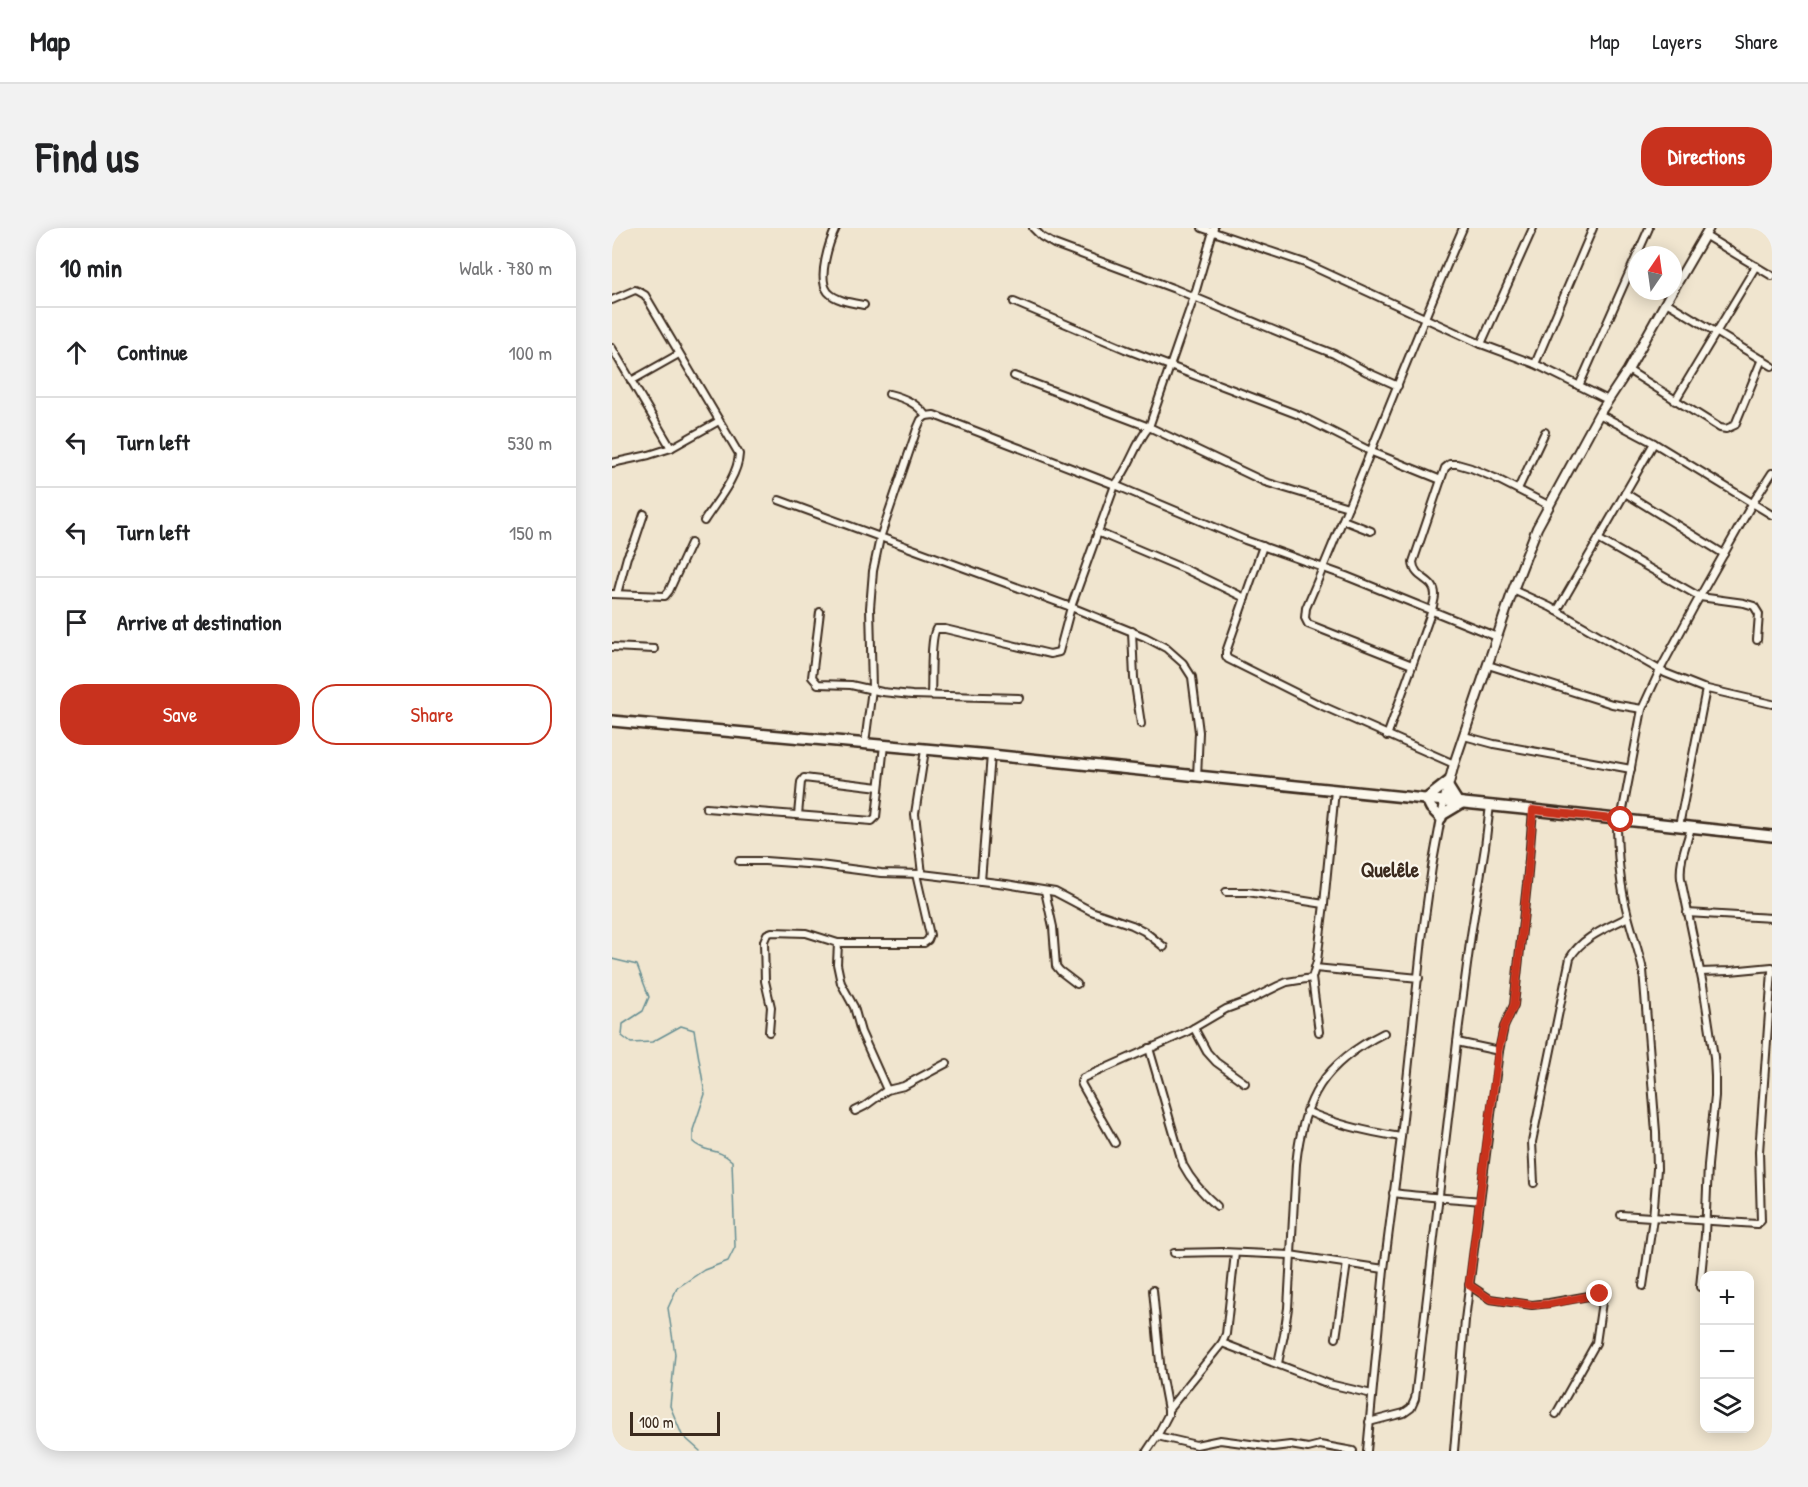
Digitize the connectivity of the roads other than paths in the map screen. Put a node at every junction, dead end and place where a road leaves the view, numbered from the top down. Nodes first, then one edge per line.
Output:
1 (836, 228) edge
2 (1033, 228) edge
3 (1203, 228) edge
4 (1463, 228) edge
5 (1533, 228) edge
6 (1593, 228) edge
7 (1649, 228) edge
8 (1213, 230) edge
9 (1707, 232) edge
10 (1641, 246) edge
11 (1756, 266) junction
12 (1682, 275) edge
13 (1628, 276) edge
14 (1772, 276) edge
15 (1194, 297) junction
16 (612, 300) edge
17 (1014, 302) dead end
18 (1666, 302) joint
19 (864, 305) dead end
20 (1424, 318) junction
21 (1717, 333) junction
22 (1481, 344) junction
23 (612, 348) edge
24 (679, 354) junction
25 (1762, 359) junction
26 (1535, 364) junction
27 (1171, 366) junction
28 (1772, 366) edge
29 (1628, 370) junction
30 (1014, 376) dead end
31 (632, 381) junction
32 (1398, 386) junction
33 (1580, 387) junction
34 (889, 394) dead end
35 (1608, 400) junction
36 (1675, 401) junction
37 (1599, 414) junction
38 (926, 416) junction
39 (719, 421) junction
40 (1149, 427) junction
41 (1545, 432) dead end
42 (1654, 443) junction
43 (670, 448) junction
44 (1372, 452) junction
45 (612, 463) edge
46 (1772, 473) edge
47 (1441, 480) junction
48 (1115, 485) junction
49 (1518, 489) junction
50 (1624, 493) junction
51 (779, 500) dead end
52 (1752, 504) junction
53 (1550, 506) junction
54 (1348, 507) junction
55 (644, 514) dead end
56 (1772, 515) edge
57 (1343, 520) junction
58 (704, 521) dead end
59 (1371, 531) dead end
60 (1097, 532) junction
61 (880, 538) junction
62 (1598, 539) junction
63 (691, 543) dead end
64 (1263, 546) junction
65 (1724, 554) junction
66 (1323, 568) junction
67 (1513, 590) junction
68 (614, 594) edge
69 (1700, 597) junction
70 (1245, 598) junction
71 (1071, 607) junction
72 (1432, 610) junction
73 (1557, 611) junction
74 (820, 612) dead end
75 (1132, 632) junction
76 (1497, 637) junction
77 (1757, 640) dead end
78 (612, 647) edge
79 (654, 649) dead end
80 (1488, 665) junction
81 (1412, 666) junction
82 (1660, 670) junction
83 (872, 689) junction
84 (1706, 689) junction
85 (932, 695) junction
86 (1019, 698) dead end
87 (1772, 704) edge
88 (1642, 709) junction
89 (612, 720) edge
90 (1142, 724) dead end
91 (1387, 735) junction
92 (1464, 736) junction
93 (865, 743) junction
94 (884, 745) junction
95 (925, 750) junction
96 (992, 755) junction
97 (1454, 764) junction
98 (1631, 769) junction
99 (1197, 777) junction
100 (1448, 784) junction
101 (879, 787) junction
102 (1335, 790) junction
103 (1426, 800) junction
104 (1444, 802) junction
105 (1460, 803) junction
106 (1490, 805) junction
107 (706, 808) dead end
108 (1533, 810) junction
109 (798, 815) junction
110 (1442, 817) junction
111 (1619, 820) junction
112 (1679, 826) junction
113 (1691, 828) junction
114 (1772, 836) edge
115 (739, 861) dead end
116 (919, 874) junction
117 (981, 881) junction
118 (1045, 891) junction
119 (1226, 892) dead end
120 (1324, 904) junction
121 (1687, 913) junction
122 (1628, 916) junction
123 (1772, 918) edge
124 (838, 943) junction
125 (1164, 947) dead end
126 (1315, 968) junction
127 (1772, 969) edge
128 (1700, 972) junction
129 (1312, 978) junction
130 (1419, 978) junction
131 (1077, 984) dead end
132 (1772, 1000) edge
133 (1194, 1028) junction
134 (769, 1032) dead end
135 (1319, 1032) dead end
136 (1384, 1033) dead end
137 (1457, 1042) junction
138 (1149, 1048) junction
139 (1498, 1052) junction
140 (947, 1063) dead end
141 (1245, 1083) dead end
142 (887, 1090) junction
143 (855, 1111) dead end
144 (1306, 1111) junction
145 (1401, 1137) junction
146 (1115, 1143) dead end
147 (1534, 1183) dead end
148 (1393, 1193) junction
149 (1438, 1198) junction
150 (1480, 1201) junction
151 (1217, 1206) dead end
152 (1621, 1215) dead end
153 (1653, 1218) junction
154 (1705, 1221) junction
155 (1174, 1253) dead end
156 (1235, 1253) junction
157 (1290, 1255) junction
158 (1347, 1263) junction
159 (1384, 1269) junction
160 (1701, 1271) edge
161 (1469, 1285) junction
162 (1643, 1286) dead end
163 (1153, 1290) dead end
164 (1336, 1338) dead end
165 (1222, 1343) junction
166 (1278, 1363) junction
167 (1372, 1394) junction
168 (1168, 1410) junction
169 (1556, 1414) dead end
170 (1370, 1422) junction
171 (1157, 1436) junction
172 (1147, 1451) edge
173 (1353, 1451) edge
174 (1367, 1451) edge
175 (1454, 1451) edge

1 - 19 street
2 - 15 street
3 - 8 street
4 - 20 street
5 - 22 street
6 - 26 street
7 - 10 street
8 - 15 street
8 - 20 street
9 - 11 street
9 - 12 street
11 - 14 street
11 - 21 street
13 - 33 street
15 - 27 street
15 - 32 street
16 - 24 street
17 - 27 street
18 - 21 street
18 - 29 street
20 - 22 street
20 - 32 street
21 - 25 street
21 - 36 street
22 - 26 street
23 - 31 street
24 - 31 street
24 - 39 street
25 - 28 street
25 - 36 street
26 - 33 street
27 - 40 street
27 - 44 street
29 - 35 street
29 - 36 street
30 - 40 street
31 - 43 street
32 - 44 street
33 - 35 street
34 - 38 street
35 - 37 street
37 - 42 street
37 - 53 street
38 - 48 street
38 - 61 street
39 - 43 street
39 - 58 street
40 - 48 street
40 - 54 street
41 - 49 street
42 - 50 street
42 - 52 street
43 - 45 street
44 - 47 street
44 - 54 street
46 - 52 street
47 - 49 street
47 - 72 street
48 - 60 street
48 - 64 street
49 - 53 street
50 - 62 street
50 - 65 street
51 - 61 street
52 - 56 street
52 - 65 street
53 - 67 street
54 - 57 street
55 - 68 street
57 - 59 street
57 - 66 street
60 - 70 street
60 - 71 street
61 - 71 street
61 - 83 street
62 - 69 street
62 - 73 street
63 - 68 street
64 - 66 street
64 - 70 street
65 - 69 street
66 - 72 street
66 - 81 street
67 - 73 street
67 - 76 street
69 - 77 street
69 - 82 street
70 - 91 street
71 - 75 street
71 - 85 street
72 - 76 street
72 - 81 street
73 - 82 street
74 - 83 street
75 - 90 street
75 - 99 street
76 - 80 street
78 - 79 street
80 - 88 street
80 - 92 street
81 - 91 street
82 - 84 street
82 - 88 street
83 - 85 street
83 - 93 street
84 - 87 street
84 - 112 street
85 - 86 street
88 - 98 street
89 - 93 main road
91 - 97 street
92 - 97 street
92 - 98 street
93 - 94 main road
94 - 95 main road
94 - 101 street
95 - 96 main road
95 - 116 street
96 - 99 main road
96 - 117 street
97 - 100 street
98 - 111 street
99 - 102 main road
100 - 103 main road
100 - 104 street
100 - 105 main road
101 - 109 street
101 - 109 street
102 - 103 main road
102 - 120 street
103 - 104 main road
103 - 110 main road
104 - 105 main road
104 - 110 street
105 - 106 main road
105 - 110 main road
106 - 108 main road
106 - 137 street
107 - 109 street
108 - 111 main road
108 - 139 street
110 - 130 street
111 - 112 main road
111 - 122 street
112 - 113 main road
113 - 114 main road
113 - 121 street
115 - 116 street
116 - 117 street
116 - 124 street
117 - 118 street
118 - 125 street
118 - 131 street
119 - 120 street
120 - 126 street
121 - 123 street
121 - 128 street
122 - 147 street
122 - 153 street
124 - 134 street
124 - 142 street
126 - 129 street
126 - 130 street
127 - 128 street
127 - 132 street
128 - 154 street
129 - 133 street
129 - 135 street
130 - 145 street
132 - 154 street
133 - 138 street
133 - 141 street
136 - 144 street
137 - 139 street
137 - 149 street
138 - 146 street
138 - 151 street
139 - 150 street
140 - 142 street
142 - 143 street
144 - 145 street
144 - 157 street
145 - 148 street
148 - 149 street
148 - 159 street
149 - 150 street
149 - 170 street
150 - 161 street
152 - 153 street
153 - 154 street
153 - 162 street
154 - 160 street
155 - 156 street
156 - 157 street
156 - 165 street
157 - 158 street
157 - 166 street
158 - 159 street
158 - 164 street
159 - 167 street
161 - 169 street
161 - 175 street
163 - 168 street
165 - 166 street
165 - 168 street
166 - 167 street
167 - 170 street
168 - 171 street
170 - 174 street
171 - 172 street
171 - 173 street

